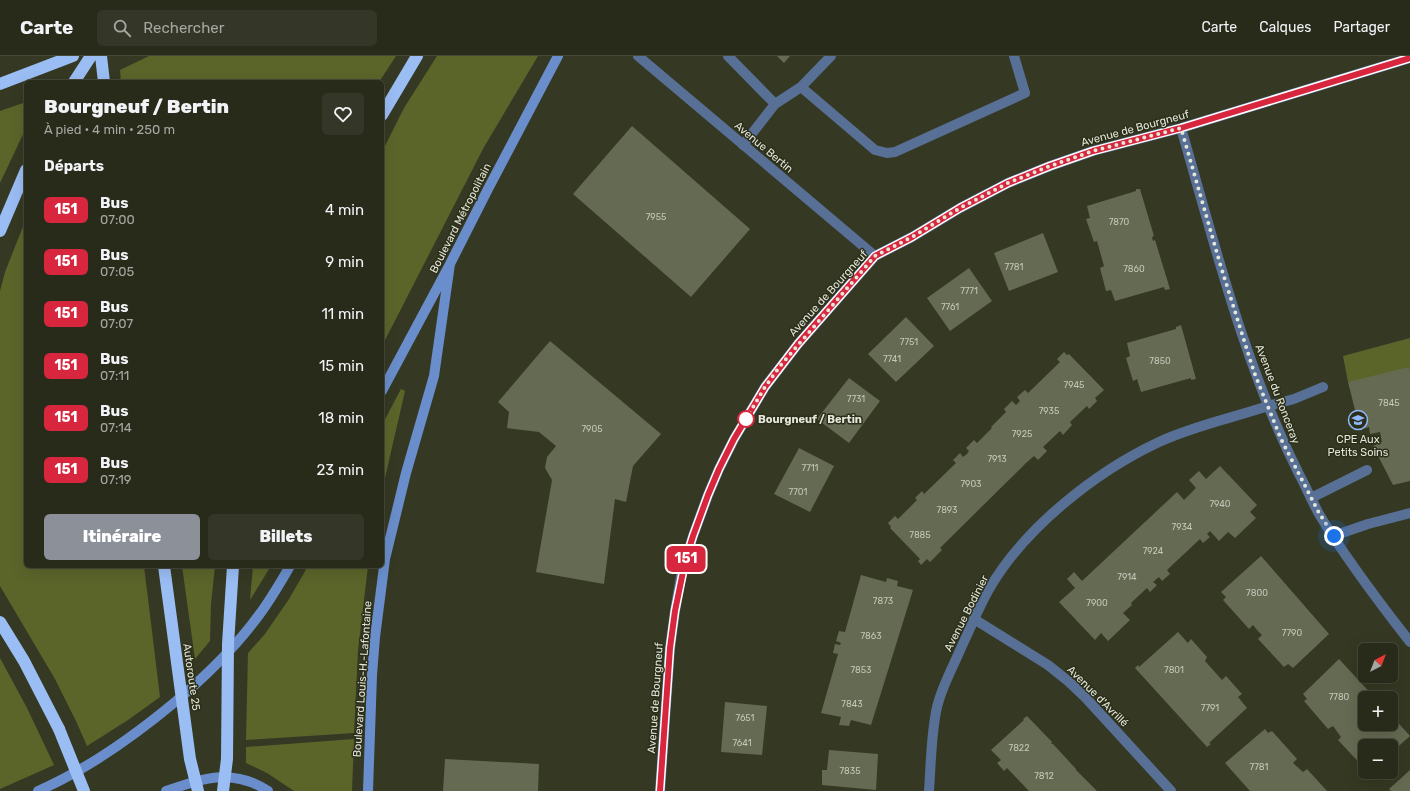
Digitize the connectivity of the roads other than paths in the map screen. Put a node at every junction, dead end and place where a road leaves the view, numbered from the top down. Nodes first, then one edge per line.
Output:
1 (73, 56) edge
2 (91, 56) edge
3 (100, 56) edge
4 (417, 56) edge
5 (558, 56) edge
6 (638, 56) edge
7 (728, 56) edge
8 (831, 56) edge
9 (1014, 56) edge
10 (1410, 58) edge
11 (75, 80) edge
12 (104, 80) edge
13 (0, 84) edge
14 (801, 87) junction
15 (775, 104) junction
16 (384, 112) edge
17 (1181, 128) junction
18 (743, 145) junction
19 (24, 175) edge
20 (0, 231) edge
21 (875, 256) junction
22 (450, 264) junction
23 (384, 387) edge
24 (1323, 387) dead end
25 (1268, 406) junction
26 (1367, 470) dead end
27 (1311, 498) junction
28 (1410, 513) edge
29 (1334, 536) junction
30 (164, 568) edge
31 (233, 568) edge
32 (289, 568) edge
33 (974, 620) junction
34 (0, 622) edge
35 (1410, 642) edge
36 (38, 791) edge
37 (84, 791) edge
38 (166, 791) edge
39 (198, 791) edge
40 (224, 791) edge
41 (268, 791) edge
42 (368, 791) edge
43 (660, 791) edge
44 (929, 791) edge
45 (1172, 791) edge

1 - 13 highway
2 - 11 highway
3 - 12 highway
4 - 16 highway
5 - 22 main road, Boulevard Métropolitain
6 - 18 street, Avenue Bertin
7 - 15 street
8 - 14 street
9 - 14 street
10 - 17 street, Avenue de Bourgneuf
14 - 15 street
15 - 18 street
17 - 21 street, Avenue de Bourgneuf
17 - 25 street, Avenue du Ronceray
18 - 21 street, Avenue Bertin
19 - 20 highway
21 - 43 street, Avenue de Bourgneuf
22 - 23 main road, Boulevard Métropolitain
22 - 42 main road, Boulevard Louis-H.-Lafontaine
24 - 25 street, Avenue Bodinier
25 - 27 street, Avenue du Ronceray
25 - 33 street, Avenue Bodinier
26 - 27 street
27 - 29 street, Avenue du Ronceray
28 - 29 street
29 - 35 street, Avenue du Ronceray
30 - 39 highway, Autoroute 25, bridge
31 - 40 highway, bridge
32 - 36 main road
33 - 44 street, Avenue Bodinier
33 - 45 street, Avenue d'Avrillé
34 - 37 highway, bridge
38 - 41 main road

